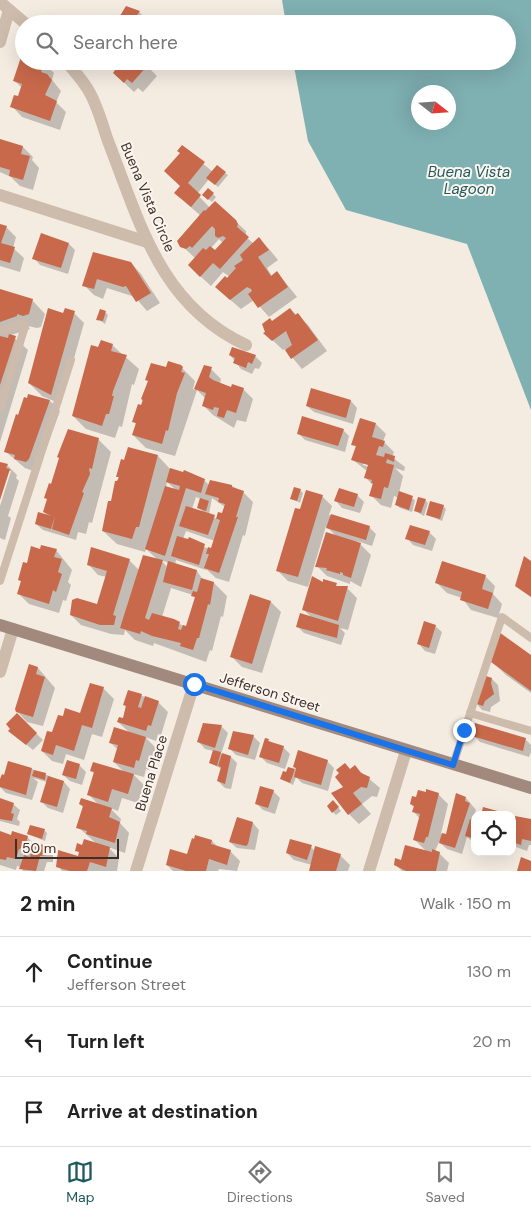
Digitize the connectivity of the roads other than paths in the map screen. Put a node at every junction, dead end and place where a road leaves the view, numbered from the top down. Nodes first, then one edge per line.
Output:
1 (5, 6) edge
2 (16, 15) edge
3 (0, 42) edge
4 (73, 70) edge
5 (0, 195) edge
6 (147, 242) junction
7 (0, 331) edge
8 (246, 346) dead end
9 (71, 360) dead end
10 (0, 410) edge
11 (0, 581) edge
12 (0, 625) edge
13 (13, 629) junction
14 (531, 638) edge
15 (0, 672) edge
16 (194, 684) junction
17 (470, 713) junction
18 (531, 731) edge
19 (406, 751) junction
20 (453, 765) junction
21 (531, 788) edge
22 (136, 871) edge
23 (369, 871) edge

1 - 2 street
1 - 3 street
4 - 6 street, Buena Vista Circle
5 - 6 street
6 - 8 street, Buena Vista Circle
7 - 10 lane
9 - 11 lane
12 - 13 main road, Jefferson Street
13 - 15 street
13 - 16 main road, Jefferson Street
14 - 17 lane
16 - 19 main road, Jefferson Street
16 - 22 street, Buena Place
17 - 18 lane
17 - 20 lane
19 - 20 main road, Jefferson Street
19 - 23 street
20 - 21 main road, Jefferson Street

